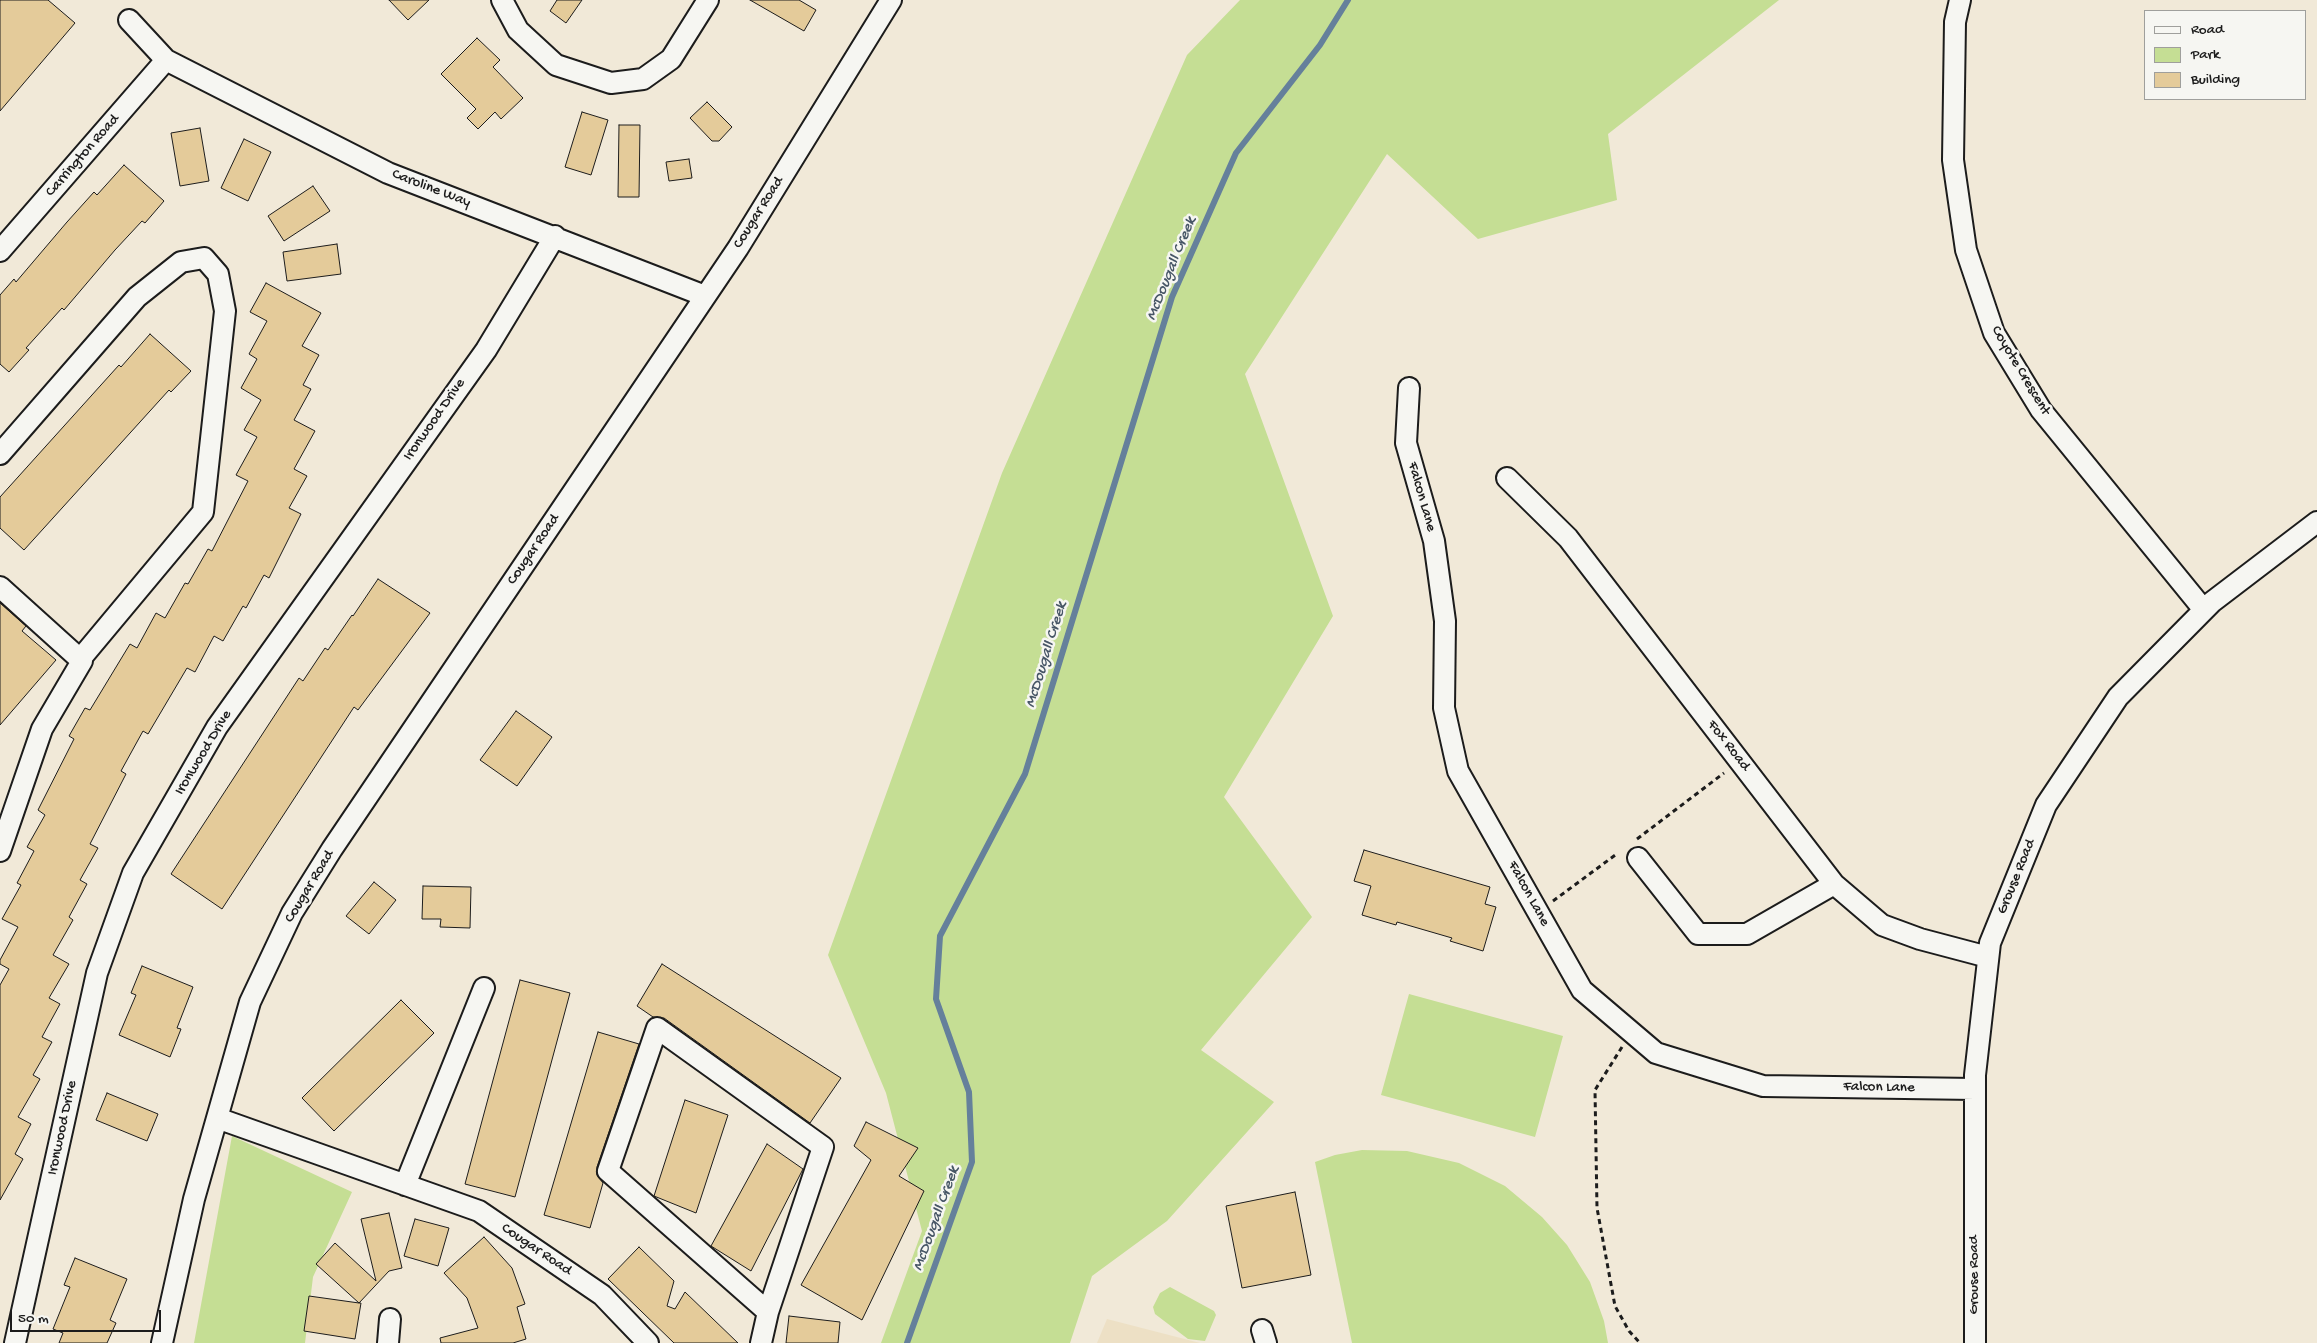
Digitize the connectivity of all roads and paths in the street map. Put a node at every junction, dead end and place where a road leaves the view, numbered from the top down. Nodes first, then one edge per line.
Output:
1 (502, 0) edge
2 (708, 0) edge
3 (892, 0) edge
4 (1960, 0) edge
5 (129, 20) dead end
6 (166, 60) junction
7 (555, 236) junction
8 (0, 251) edge
9 (705, 296) junction
10 (1409, 388) dead end
11 (0, 454) edge
12 (1507, 478) dead end
13 (2317, 522) edge
14 (0, 587) edge
15 (2204, 610) junction
16 (82, 657) dead end
17 (0, 851) edge
18 (1638, 858) dead end
19 (1834, 884) junction
20 (1988, 957) junction
21 (484, 988) dead end
22 (1631, 1032) junction
23 (1975, 1089) junction
24 (217, 1118) junction
25 (405, 1185) junction
26 (768, 1312) junction
27 (390, 1319) dead end
28 (15, 1343) edge
29 (162, 1343) edge
30 (388, 1343) edge
31 (648, 1343) edge
32 (761, 1343) edge
33 (1640, 1343) edge
34 (1975, 1343) edge

1 - 2 street
3 - 9 street, Cougar Road
4 - 15 street, Coyote Crescent
5 - 6 street
6 - 7 street, Caroline Way
6 - 8 street, Carrington Road
7 - 9 street, Caroline Way
7 - 28 street, Ironwood Drive
9 - 24 street, Cougar Road
10 - 22 street, Falcon Lane
11 - 16 street
12 - 19 street, Fox Road
13 - 15 street, Grouse Road
14 - 17 street
15 - 20 street, Grouse Road
18 - 19 street
19 - 20 street, Fox Road
20 - 23 street, Grouse Road
21 - 25 street
22 - 23 street, Falcon Lane
22 - 33 path
23 - 34 street, Grouse Road
24 - 25 street, Cougar Road
24 - 29 street, Cougar Road
25 - 31 street, Cougar Road
26 - 26 street
26 - 32 street
27 - 30 street

